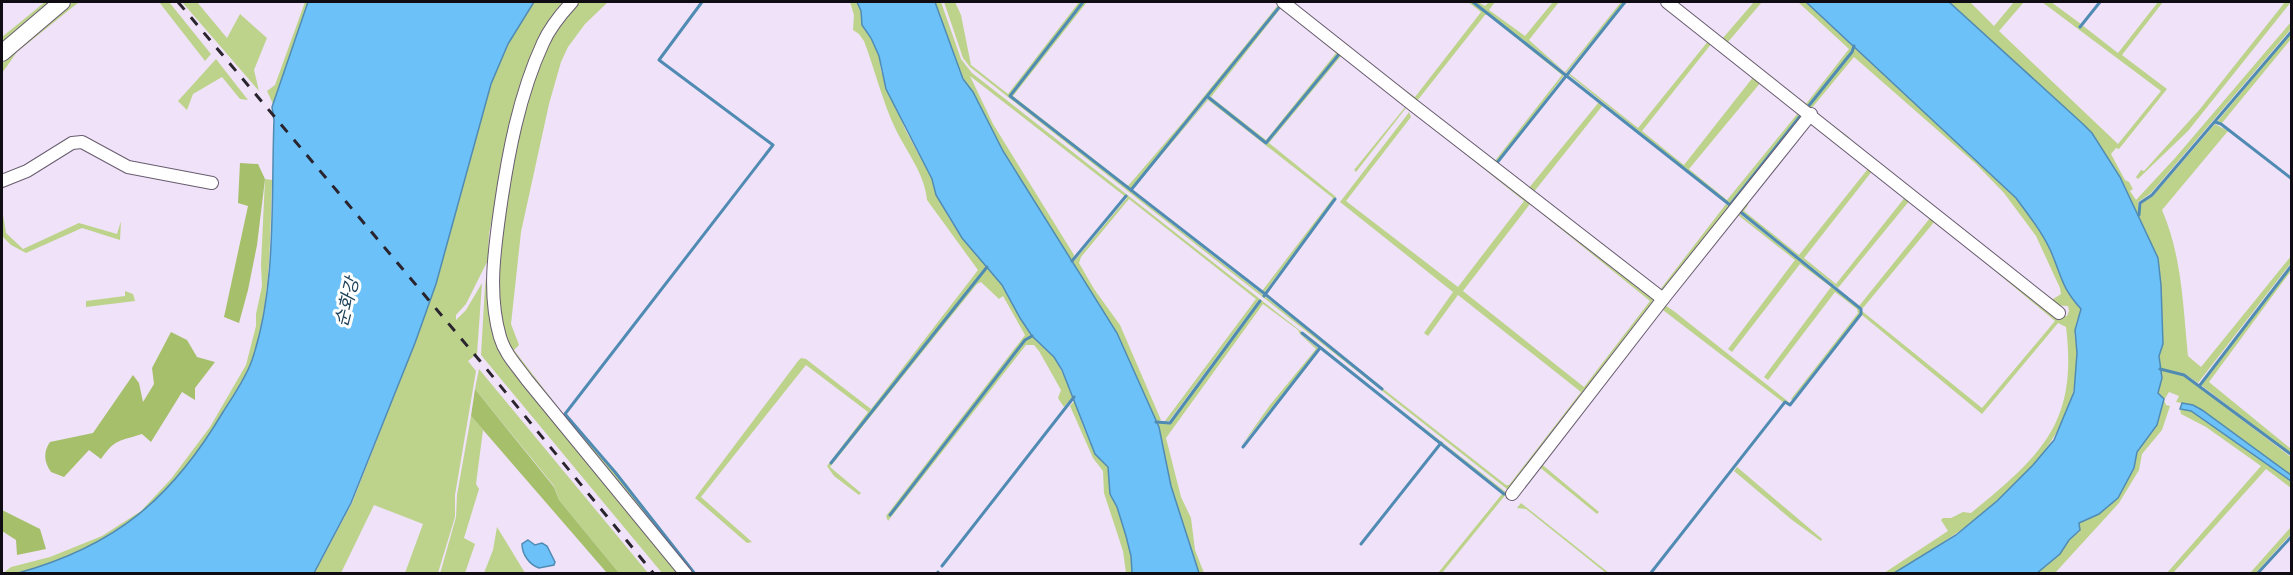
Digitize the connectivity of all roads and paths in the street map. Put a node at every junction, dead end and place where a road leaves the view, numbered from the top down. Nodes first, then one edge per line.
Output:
1 (62, 2) edge
2 (572, 2) edge
3 (1285, 2) edge
4 (1667, 2) edge
5 (2, 53) edge
6 (1811, 114) junction
7 (2, 181) edge
8 (212, 183) dead end
9 (1663, 299) junction
10 (2059, 313) dead end
11 (1512, 494) dead end
12 (686, 573) edge

1 - 5 street
2 - 12 street
3 - 9 street
4 - 6 street
6 - 9 street
6 - 10 street
7 - 8 street
9 - 11 street

